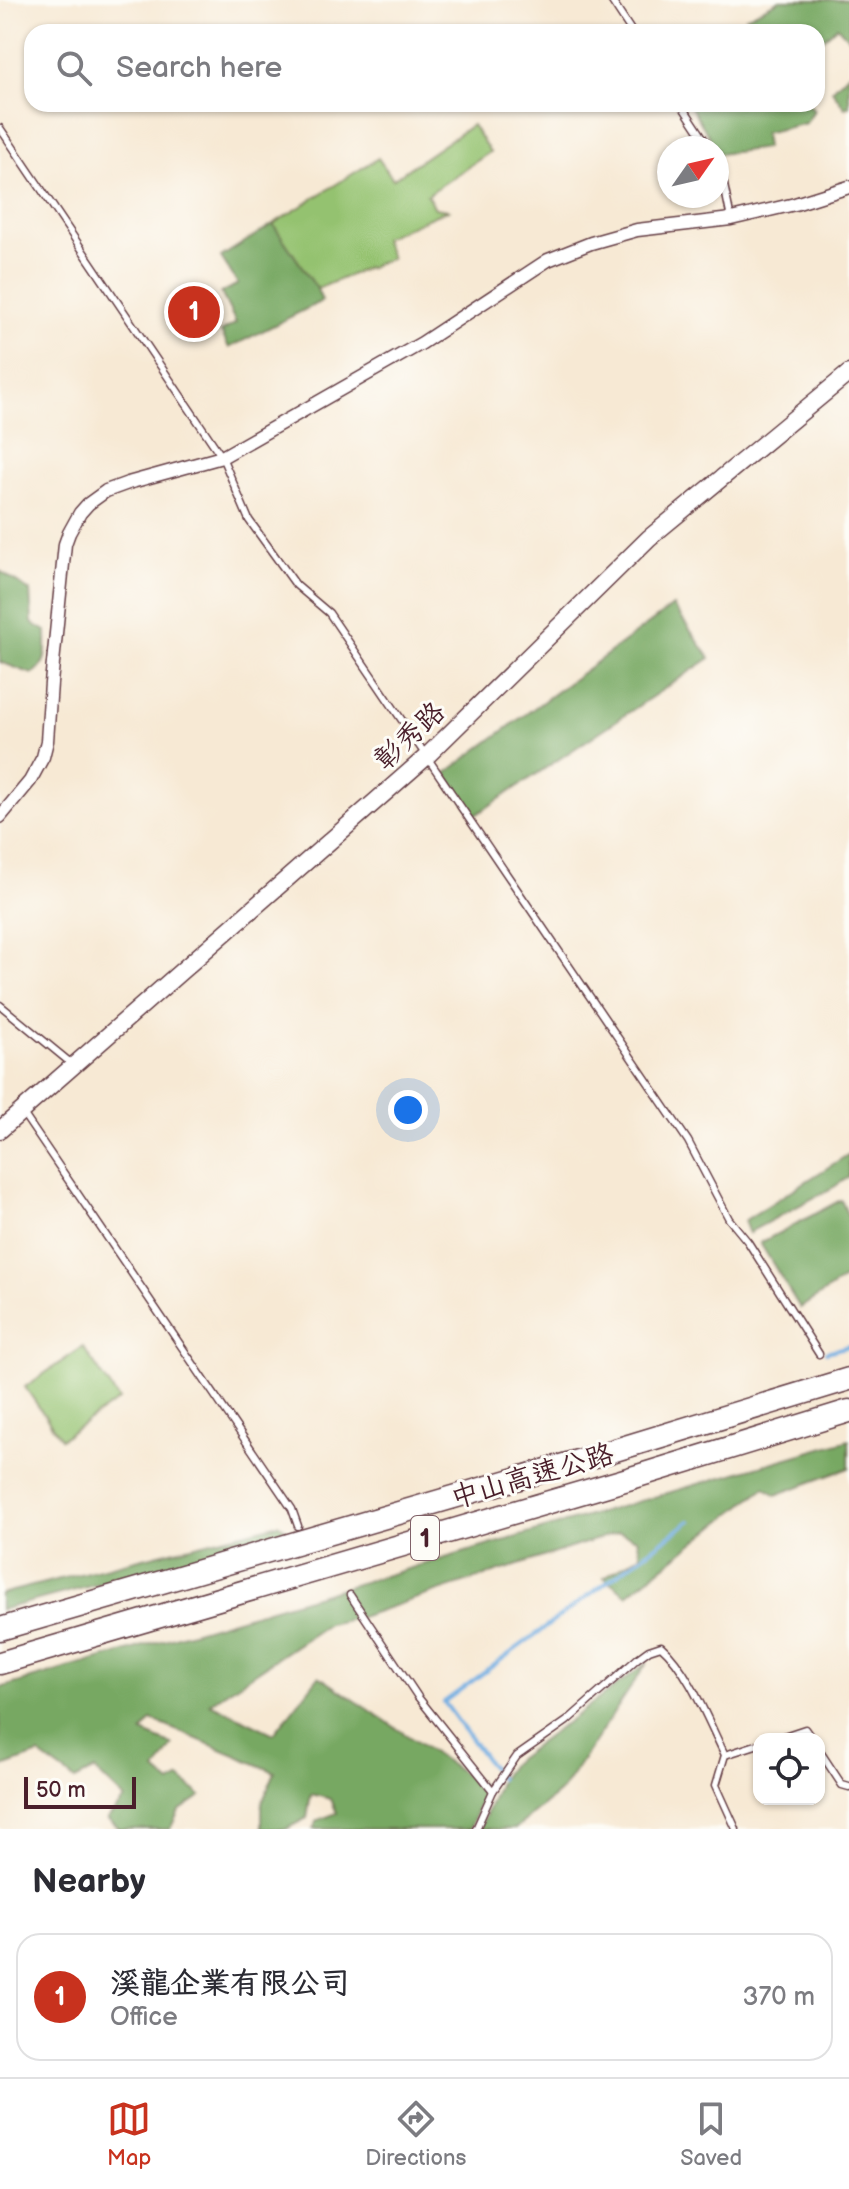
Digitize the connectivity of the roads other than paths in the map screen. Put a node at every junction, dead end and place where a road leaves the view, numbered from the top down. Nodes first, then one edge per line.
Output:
1 (611, 0) edge
2 (627, 24) edge
3 (686, 112) edge
4 (0, 128) edge
5 (702, 136) edge
6 (849, 187) edge
7 (729, 208) edge
8 (731, 219) junction
9 (849, 373) edge
10 (222, 457) junction
11 (426, 757) junction
12 (0, 817) edge
13 (0, 1005) edge
14 (74, 1066) junction
15 (22, 1112) junction
16 (0, 1130) edge
17 (819, 1354) dead end
18 (849, 1379) edge
19 (849, 1411) edge
20 (298, 1526) dead end
21 (350, 1595) dead end
22 (0, 1629) edge
23 (0, 1663) edge
24 (753, 1746) edge
25 (725, 1755) junction
26 (825, 1759) edge
27 (849, 1787) edge
28 (493, 1791) junction
29 (476, 1829) edge
30 (736, 1829) edge

1 - 2 lane
3 - 5 lane
4 - 10 lane
6 - 8 street
7 - 8 lane
8 - 10 street
9 - 11 street, 彰秀路
10 - 11 lane
10 - 12 street
11 - 14 street, 彰秀路
11 - 17 lane
13 - 14 lane
14 - 15 street, 彰秀路
15 - 16 street, 彰秀路
15 - 20 lane
18 - 22 highway, 中山高速公路 / 1
19 - 23 highway, 中山高速公路 / 1
21 - 28 lane
24 - 25 lane
25 - 28 lane
25 - 30 lane
26 - 27 lane
28 - 29 lane

